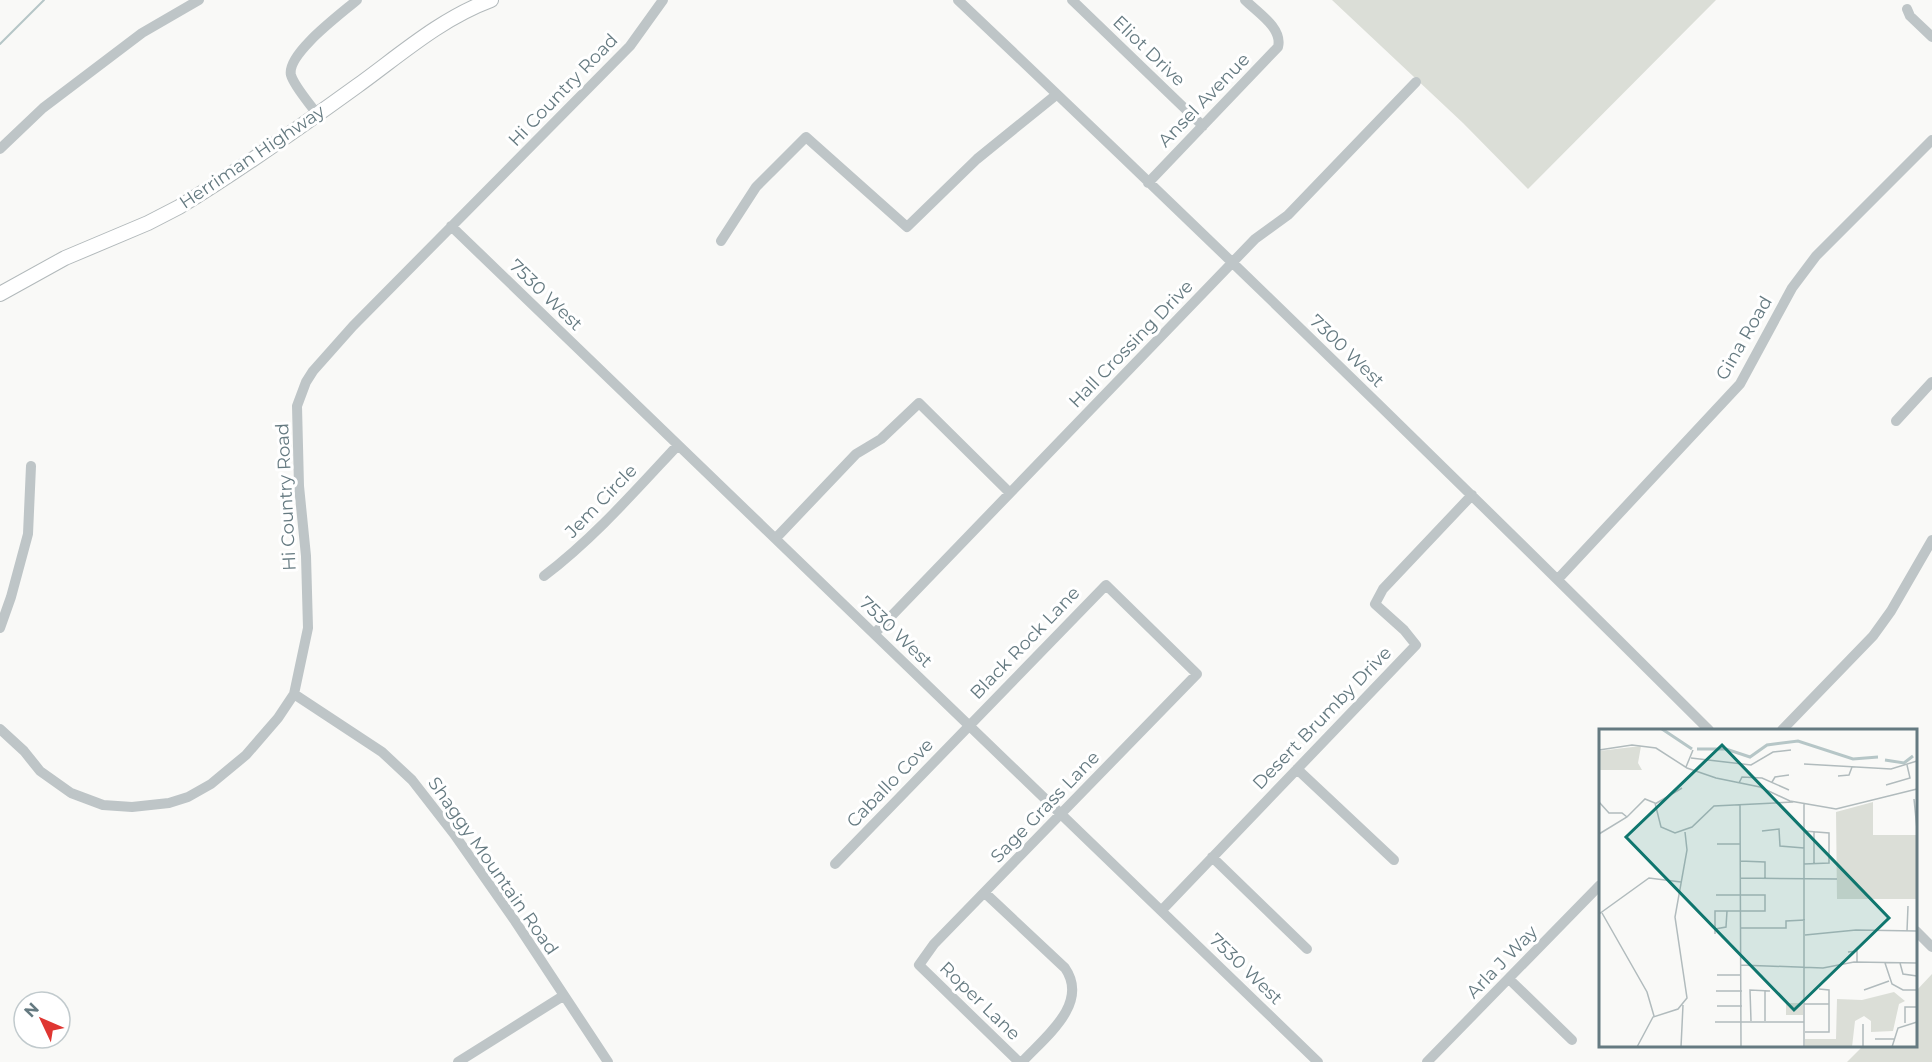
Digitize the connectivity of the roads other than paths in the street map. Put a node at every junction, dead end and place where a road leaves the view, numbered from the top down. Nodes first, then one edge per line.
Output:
1 (199, 0) edge
2 (357, 0) edge
3 (491, 0) edge
4 (663, 0) edge
5 (958, 0) edge
6 (1072, 0) edge
7 (1245, 0) edge
8 (1907, 9) dead end
9 (1932, 37) edge
10 (1416, 82) dead end
11 (1056, 94) junction
12 (317, 114) junction
13 (1203, 126) junction
14 (1932, 140) edge
15 (0, 149) edge
16 (1148, 183) junction
17 (451, 226) junction
18 (721, 241) dead end
19 (1233, 262) junction
20 (0, 294) edge
21 (1932, 382) edge
22 (1896, 421) dead end
23 (678, 444) junction
24 (31, 466) dead end
25 (1010, 493) junction
26 (1472, 495) junction
27 (776, 538) junction
28 (1932, 540) edge
29 (544, 576) dead end
30 (1558, 579) junction
31 (0, 627) edge
32 (874, 634) junction
33 (1197, 674) joint
34 (294, 694) junction
35 (968, 725) junction
36 (0, 729) edge
37 (1708, 729) edge
38 (1783, 729) edge
39 (1298, 769) junction
40 (1062, 814) junction
41 (1212, 858) junction
42 (1394, 860) dead end
43 (835, 864) dead end
44 (1599, 891) edge
45 (985, 893) junction
46 (1162, 910) junction
47 (1917, 932) edge
48 (1932, 947) edge
49 (1307, 949) dead end
50 (919, 964) joint
51 (1509, 979) junction
52 (563, 996) junction
53 (1572, 1040) dead end
54 (458, 1062) edge
55 (608, 1062) edge
56 (1020, 1062) edge
57 (1318, 1062) edge
58 (1427, 1062) edge

1 - 15 street
2 - 12 street
3 - 12 main road, Herriman Highway
4 - 17 street, Hi Country Road
5 - 11 street, 7300 West
6 - 13 street, Eliot Drive
7 - 13 street, Ansel Avenue
8 - 9 street
10 - 19 street, Hall Crossing Drive
11 - 16 street, 7300 West
11 - 18 street
12 - 20 main road, Herriman Highway
13 - 16 street, Ansel Avenue
14 - 30 street, Gina Road
16 - 19 street, 7300 West
17 - 23 street, 7530 West
17 - 34 street, Hi Country Road
19 - 25 street, Hall Crossing Drive
19 - 26 street, 7300 West
21 - 22 street
23 - 27 street, 7530 West
23 - 29 street, Jem Circle
24 - 31 street
25 - 27 street
25 - 32 street, Hall Crossing Drive
26 - 30 street, 7300 West
26 - 39 street, Desert Brumby Drive
27 - 32 street, 7530 West
28 - 38 street
30 - 37 street, 7300 West
32 - 35 street, 7530 West
33 - 35 street, Black Rock Lane
33 - 40 street, Sage Grass Lane
34 - 36 street, Hi Country Road
34 - 52 street, Shaggy Mountain Road
35 - 40 street, 7530 West
35 - 43 street, Caballo Cove
39 - 41 street, Desert Brumby Drive
39 - 42 street
40 - 45 street, Sage Grass Lane
40 - 46 street, 7530 West
41 - 46 street, Desert Brumby Drive
41 - 49 street
44 - 51 street, Arla J Way
45 - 50 street, Sage Grass Lane
45 - 56 street
46 - 57 street, 7530 West
47 - 48 street
50 - 56 street, Roper Lane
51 - 53 street
51 - 58 street, Arla J Way
52 - 54 street
52 - 55 street, Shaggy Mountain Road

